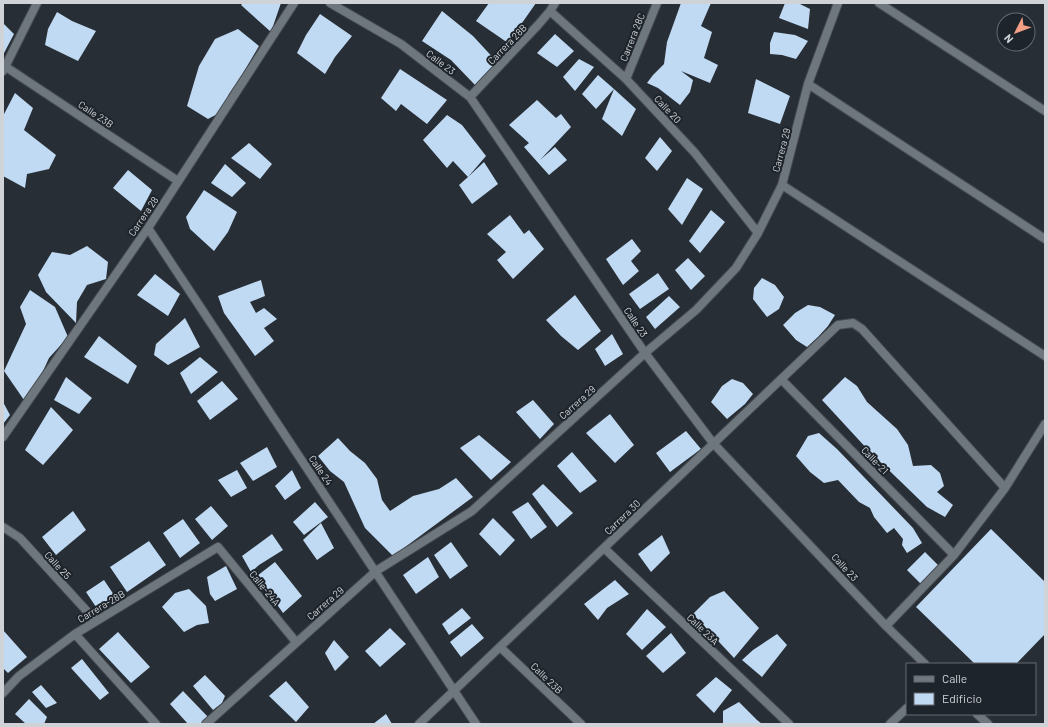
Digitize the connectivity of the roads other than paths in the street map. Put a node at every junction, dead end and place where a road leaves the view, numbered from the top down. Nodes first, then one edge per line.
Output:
1 (37, 3) edge
2 (294, 3) edge
3 (330, 3) edge
4 (555, 3) edge
5 (657, 3) edge
6 (838, 3) edge
7 (879, 3) edge
8 (550, 11) junction
9 (4, 67) edge
10 (626, 79) junction
11 (808, 84) junction
12 (470, 96) junction
13 (1045, 111) edge
14 (178, 181) junction
15 (782, 185) junction
16 (148, 228) junction
17 (758, 233) junction
18 (1045, 239) edge
19 (645, 353) junction
20 (1045, 356) edge
21 (781, 379) junction
22 (1045, 424) edge
23 (3, 437) edge
24 (713, 444) junction
25 (1005, 488) junction
26 (3, 527) edge
27 (218, 547) joint
28 (604, 548) junction
29 (954, 555) junction
30 (376, 571) junction
31 (95, 620) junction
32 (886, 626) junction
33 (74, 634) junction
34 (296, 642) junction
35 (500, 647) junction
36 (924, 663) edge
37 (454, 691) junction
38 (3, 693) edge
39 (906, 709) edge
40 (978, 715) edge
41 (156, 724) edge
42 (206, 724) edge
43 (419, 724) edge
44 (476, 724) edge
45 (581, 724) edge
46 (789, 724) edge
47 (890, 724) edge
48 (988, 724) edge

1 - 9 street
2 - 14 street, Carrera 28
3 - 12 street, Calle 23
4 - 8 street, Carrera 28B
5 - 10 street, Carrera 28C
6 - 11 street, Carrera 29
7 - 13 street
8 - 10 street, Calle 20
8 - 12 street, Carrera 28B
9 - 14 street, Calle 23B
10 - 17 street, Calle 20
11 - 15 street, Carrera 29
11 - 18 street
12 - 19 street, Calle 23
14 - 16 street, Carrera 28
15 - 17 street, Carrera 29
15 - 20 street
16 - 23 street, Carrera 28
16 - 30 street, Calle 24
17 - 19 street, Carrera 29
19 - 24 street, Calle 23
19 - 30 street, Carrera 29
21 - 24 street, Carrera 30
21 - 25 street, Carrera 30
21 - 29 street, Calle-21
22 - 25 street
24 - 28 street, Carrera 30
24 - 32 street, Calle 23
25 - 29 street
26 - 31 street, Calle 25
27 - 31 street, Carrera-28B
27 - 34 street, Calle-24A
28 - 35 street, Carrera 30
28 - 46 street, Calle 23A
29 - 32 street
30 - 34 street, Carrera 29
30 - 37 street, Calle 24
31 - 33 street, Carrera-28B
32 - 36 street, Calle 23
33 - 38 street, Carrera-28B
33 - 41 street
34 - 42 street, Carrera 29
35 - 37 street, Carrera 30
35 - 45 street, Calle 23B
37 - 43 street, Carrera 30
37 - 44 street, Calle 24
39 - 47 street
40 - 48 street

